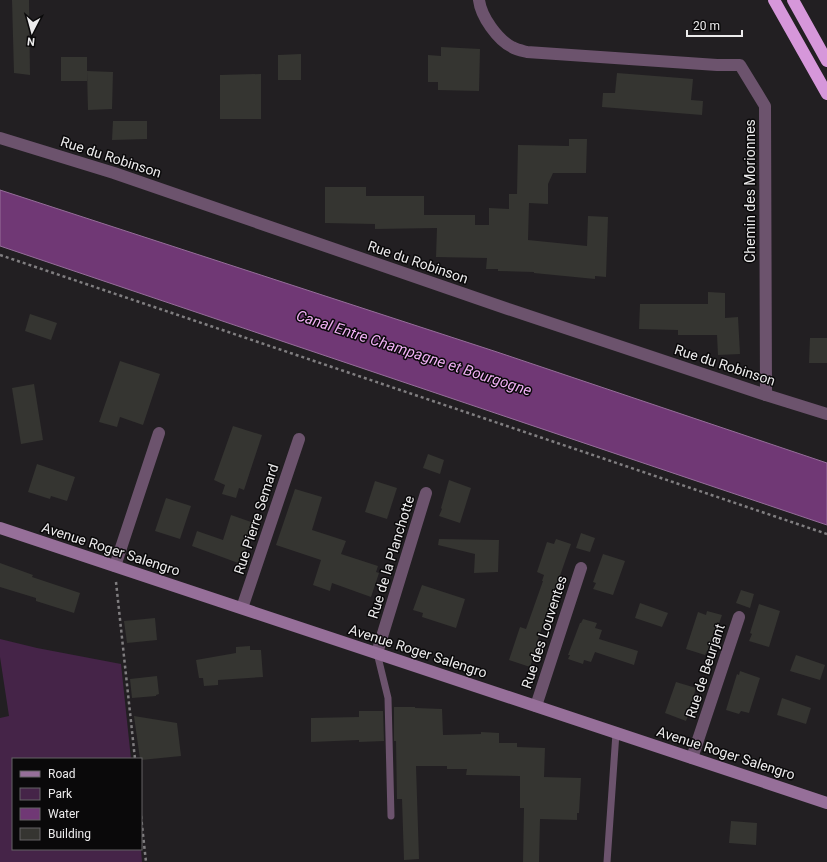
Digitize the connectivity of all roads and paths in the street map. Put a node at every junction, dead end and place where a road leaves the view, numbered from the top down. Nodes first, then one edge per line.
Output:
1 (479, 0) edge
2 (774, 0) edge
3 (793, 0) edge
4 (827, 61) edge
5 (827, 94) edge
6 (0, 138) edge
7 (0, 255) edge
8 (766, 395) junction
9 (827, 414) edge
10 (159, 433) dead end
11 (298, 439) dead end
12 (426, 493) dead end
13 (0, 528) edge
14 (827, 534) edge
15 (115, 566) junction
16 (581, 568) dead end
17 (242, 608) junction
18 (739, 617) dead end
19 (377, 653) junction
20 (536, 706) junction
21 (616, 733) junction
22 (135, 758) edge
23 (692, 758) junction
24 (827, 803) edge
25 (391, 816) dead end
26 (142, 825) edge
27 (146, 862) edge
28 (607, 862) edge

1 - 8 street, Chemin des Morionnes
2 - 5 highway
3 - 4 highway
6 - 8 street, Rue du Robinson
7 - 14 path
8 - 9 street, Rue du Robinson
10 - 15 street
11 - 17 street, Rue Pierre Semard
12 - 19 street, Rue de la Planchotte
13 - 15 main road, Avenue Roger Salengro
15 - 17 main road, Avenue Roger Salengro
15 - 22 path
16 - 20 street, Rue des Louventes
17 - 19 main road, Avenue Roger Salengro
18 - 23 street, Rue de Beurjant
19 - 20 main road, Avenue Roger Salengro
19 - 25 lane
20 - 21 main road, Avenue Roger Salengro
21 - 23 main road, Avenue Roger Salengro
21 - 28 lane
23 - 24 main road, Avenue Roger Salengro
26 - 27 path

